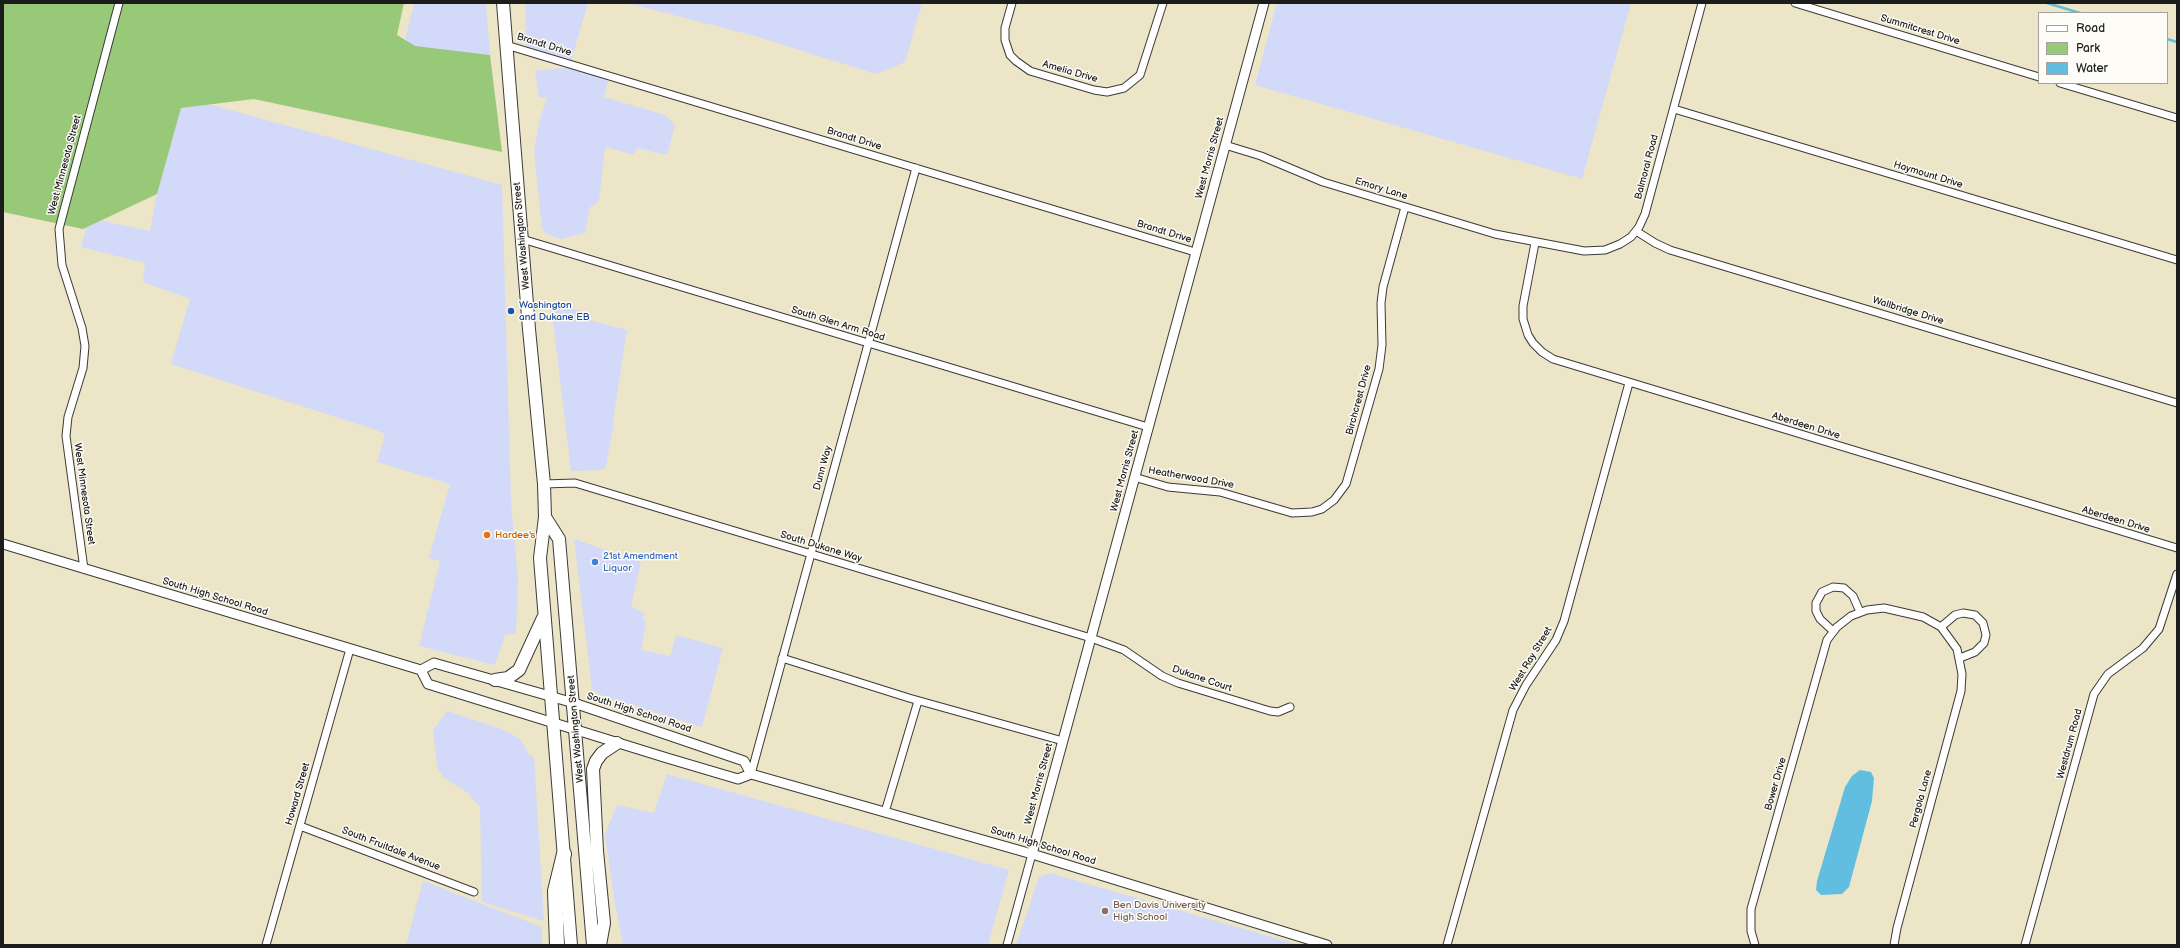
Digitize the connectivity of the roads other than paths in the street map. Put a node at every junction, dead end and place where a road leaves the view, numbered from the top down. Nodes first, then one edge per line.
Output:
1 (120, 3) edge
2 (503, 3) edge
3 (1012, 3) edge
4 (1163, 3) edge
5 (1264, 3) edge
6 (1702, 3) edge
7 (1795, 3) edge
8 (506, 45) junction
9 (2038, 76) edge
10 (2063, 84) edge
11 (1674, 109) junction
12 (2177, 118) edge
13 (1224, 145) junction
14 (916, 168) junction
15 (1405, 207) junction
16 (1636, 231) junction
17 (522, 239) junction
18 (1535, 243) junction
19 (1196, 252) junction
20 (2177, 260) edge
21 (868, 343) junction
22 (1629, 383) junction
23 (2177, 404) edge
24 (1148, 427) junction
25 (1134, 477) junction
26 (544, 484) junction
27 (1244, 499) joint
28 (545, 517) junction
29 (3, 544) edge
30 (2177, 548) edge
31 (810, 554) junction
32 (84, 569) junction
33 (2177, 574) edge
34 (1860, 612) junction
35 (1909, 613) joint
36 (544, 615) junction
37 (1941, 627) junction
38 (1833, 631) junction
39 (1091, 638) junction
40 (350, 649) junction
41 (782, 658) junction
42 (1960, 658) junction
43 (420, 670) junction
44 (495, 680) junction
45 (551, 697) junction
46 (918, 701) junction
47 (574, 704) junction
48 (1290, 707) dead end
49 (553, 723) junction
50 (576, 730) junction
51 (1063, 741) junction
52 (617, 743) junction
53 (751, 774) junction
54 (885, 812) junction
55 (300, 826) junction
56 (564, 854) junction
57 (1032, 854) junction
58 (474, 892) dead end
59 (266, 945) edge
60 (557, 945) edge
61 (571, 945) edge
62 (593, 945) edge
63 (600, 945) edge
64 (1007, 945) edge
65 (1327, 945) edge
66 (1447, 945) edge
67 (1755, 945) edge
68 (1894, 945) edge
69 (2026, 945) edge

1 - 32 street, West Minnesota Street
2 - 8 main road, West Washington Street
3 - 4 street, Amelia Drive
5 - 13 street, West Morris Street
6 - 11 street, Balmoral Road
7 - 9 street, Summitcrest Drive
8 - 14 street, Brandt Drive
8 - 17 main road, West Washington Street
10 - 12 street
11 - 16 street, Balmoral Road
11 - 20 street, Haymount Drive
13 - 15 street, Emory Lane
13 - 19 street, West Morris Street
14 - 19 street, Brandt Drive
14 - 21 street, Dunn Way
15 - 18 street, Emory Lane
15 - 27 street, Birchcrest Drive
16 - 18 street, Balmoral Road
16 - 23 street, Wallbridge Drive
17 - 21 street, South Glen Arm Road
17 - 26 main road, West Washington Street
18 - 22 street, Aberdeen Drive
19 - 24 street, West Morris Street
21 - 24 street, South Glen Arm Road
21 - 31 street, Dunn Way
22 - 30 street, Aberdeen Drive
22 - 66 street, West Ray Street
24 - 25 street, West Morris Street
25 - 27 street, Heatherwood Drive
25 - 39 street, West Morris Street
26 - 28 main road, West Washington Street
26 - 31 street, South Dukane Way
28 - 36 main road, West Washington Street
28 - 47 main road, West Washington Street
29 - 32 street, South High School Road
31 - 39 street, South Dukane Way
31 - 41 street, Dunn Way
32 - 40 street, South High School Road
33 - 69 street, Westdrum Road
34 - 35 street, Bower Drive
34 - 38 street, Bower Drive
34 - 38 street
35 - 37 street, Pergola Lane
36 - 44 main road
36 - 45 main road, West Washington Street
37 - 42 street, Pergola Lane
37 - 42 street
38 - 67 street, Bower Drive
39 - 48 street, Dukane Court
39 - 51 street, West Morris Street
40 - 43 street, South High School Road
40 - 55 street, Howard Street
41 - 46 street
41 - 53 street, Dunn Way
42 - 68 street, Pergola Lane
43 - 44 street, South High School Road
43 - 49 street, South High School Road
44 - 45 street, South High School Road
45 - 47 street, South High School Road
45 - 49 main road, West Washington Street
46 - 51 street
46 - 54 street
47 - 50 main road, West Washington Street
47 - 53 street, South High School Road
49 - 50 street, South High School Road
49 - 56 main road, West Washington Street
50 - 52 street, South High School Road
50 - 62 main road, West Washington Street
51 - 57 street, West Morris Street
52 - 53 street, South High School Road
52 - 63 main road
53 - 54 street, South High School Road
54 - 57 street, South High School Road
55 - 58 street, South Fruitdale Avenue
55 - 59 street, Howard Street
56 - 60 highway
56 - 61 main road, West Washington Street
57 - 64 street, West Morris Street
57 - 65 street, South High School Road

